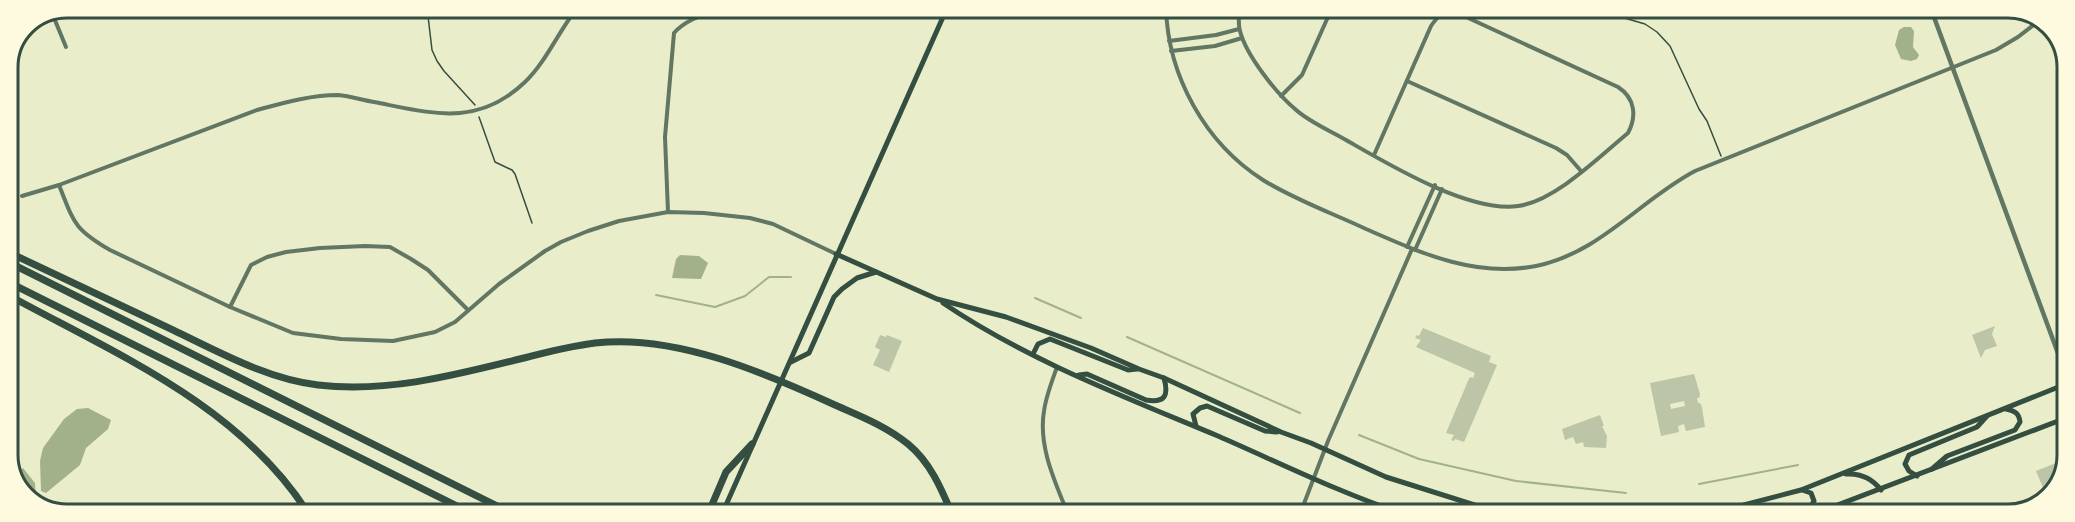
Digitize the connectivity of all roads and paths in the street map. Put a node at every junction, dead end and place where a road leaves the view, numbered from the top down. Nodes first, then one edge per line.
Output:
1 (428, 18) edge
2 (570, 18) edge
3 (698, 18) edge
4 (942, 18) edge
5 (1167, 18) edge
6 (1239, 18) edge
7 (1328, 18) edge
8 (1438, 18) edge
9 (1468, 18) edge
10 (1624, 18) edge
11 (1934, 18) edge
12 (54, 20) edge
13 (2033, 25) edge
14 (1239, 29) junction
15 (1242, 38) junction
16 (1169, 41) junction
17 (66, 47) dead end
18 (1171, 51) junction
19 (1953, 68) junction
20 (1407, 81) junction
21 (1281, 96) junction
22 (475, 105) dead end
23 (478, 116) dead end
24 (1720, 153) dead end
25 (1374, 155) junction
26 (1581, 171) junction
27 (59, 185) junction
28 (1435, 185) junction
29 (1442, 189) junction
30 (22, 196) dead end
31 (668, 212) junction
32 (532, 223) dead end
33 (1412, 249) junction
34 (836, 254) junction
35 (18, 257) edge
36 (18, 267) edge
37 (876, 272) junction
38 (18, 287) edge
39 (937, 299) junction
40 (18, 300) edge
41 (230, 307) junction
42 (468, 310) junction
43 (2057, 351) edge
44 (1033, 354) junction
45 (789, 363) junction
46 (1057, 367) junction
47 (1139, 369) junction
48 (1078, 375) junction
49 (1164, 378) junction
50 (782, 380) junction
51 (2057, 388) edge
52 (2005, 409) junction
53 (1988, 415) junction
54 (2057, 422) edge
55 (1196, 427) junction
56 (1281, 432) junction
57 (752, 444) junction
58 (1325, 450) junction
59 (1929, 472) junction
60 (1841, 474) junction
61 (1917, 476) junction
62 (1313, 478) junction
63 (1801, 490) junction
64 (1881, 490) junction
65 (302, 504) edge
66 (453, 504) edge
67 (493, 504) edge
68 (712, 504) edge
69 (726, 504) edge
70 (947, 504) edge
71 (1064, 504) edge
72 (1304, 504) edge
73 (1375, 504) edge
74 (1464, 504) edge
75 (1748, 504) edge
76 (1812, 504) edge
77 (1842, 504) edge

1 - 22 path
2 - 27 street
3 - 31 street
4 - 34 main road
5 - 16 street
6 - 14 street
7 - 21 street
8 - 20 street
9 - 26 street
10 - 24 path
11 - 19 street
12 - 17 street
13 - 19 street
14 - 15 street
14 - 16 street
15 - 18 street
15 - 21 street
16 - 18 street
18 - 33 street
19 - 33 street
19 - 43 street
20 - 25 street
20 - 26 street
21 - 25 street
23 - 32 path
25 - 28 street
26 - 29 street
27 - 30 street
27 - 41 street
28 - 29 street
28 - 33 street
29 - 33 street
31 - 34 street
31 - 42 street
33 - 58 street
34 - 37 main road
34 - 45 main road
35 - 50 highway
36 - 67 highway
37 - 39 main road
37 - 45 main road
38 - 66 highway
39 - 44 main road
39 - 47 main road
40 - 65 highway
41 - 42 street
41 - 42 street
44 - 46 main road
44 - 47 main road
45 - 50 main road
46 - 48 main road
46 - 71 street
47 - 49 main road
48 - 49 main road
48 - 55 main road
49 - 56 main road
50 - 57 main road
50 - 70 highway
51 - 52 main road
52 - 53 main road
52 - 59 main road
53 - 60 main road
53 - 61 main road
54 - 59 main road
55 - 56 main road
55 - 62 main road
56 - 58 main road
57 - 68 highway
57 - 69 main road
58 - 62 street
58 - 74 main road
59 - 61 main road
60 - 63 main road
60 - 64 main road
61 - 64 main road
62 - 72 street
62 - 73 main road
63 - 75 main road
63 - 76 main road
64 - 77 main road

